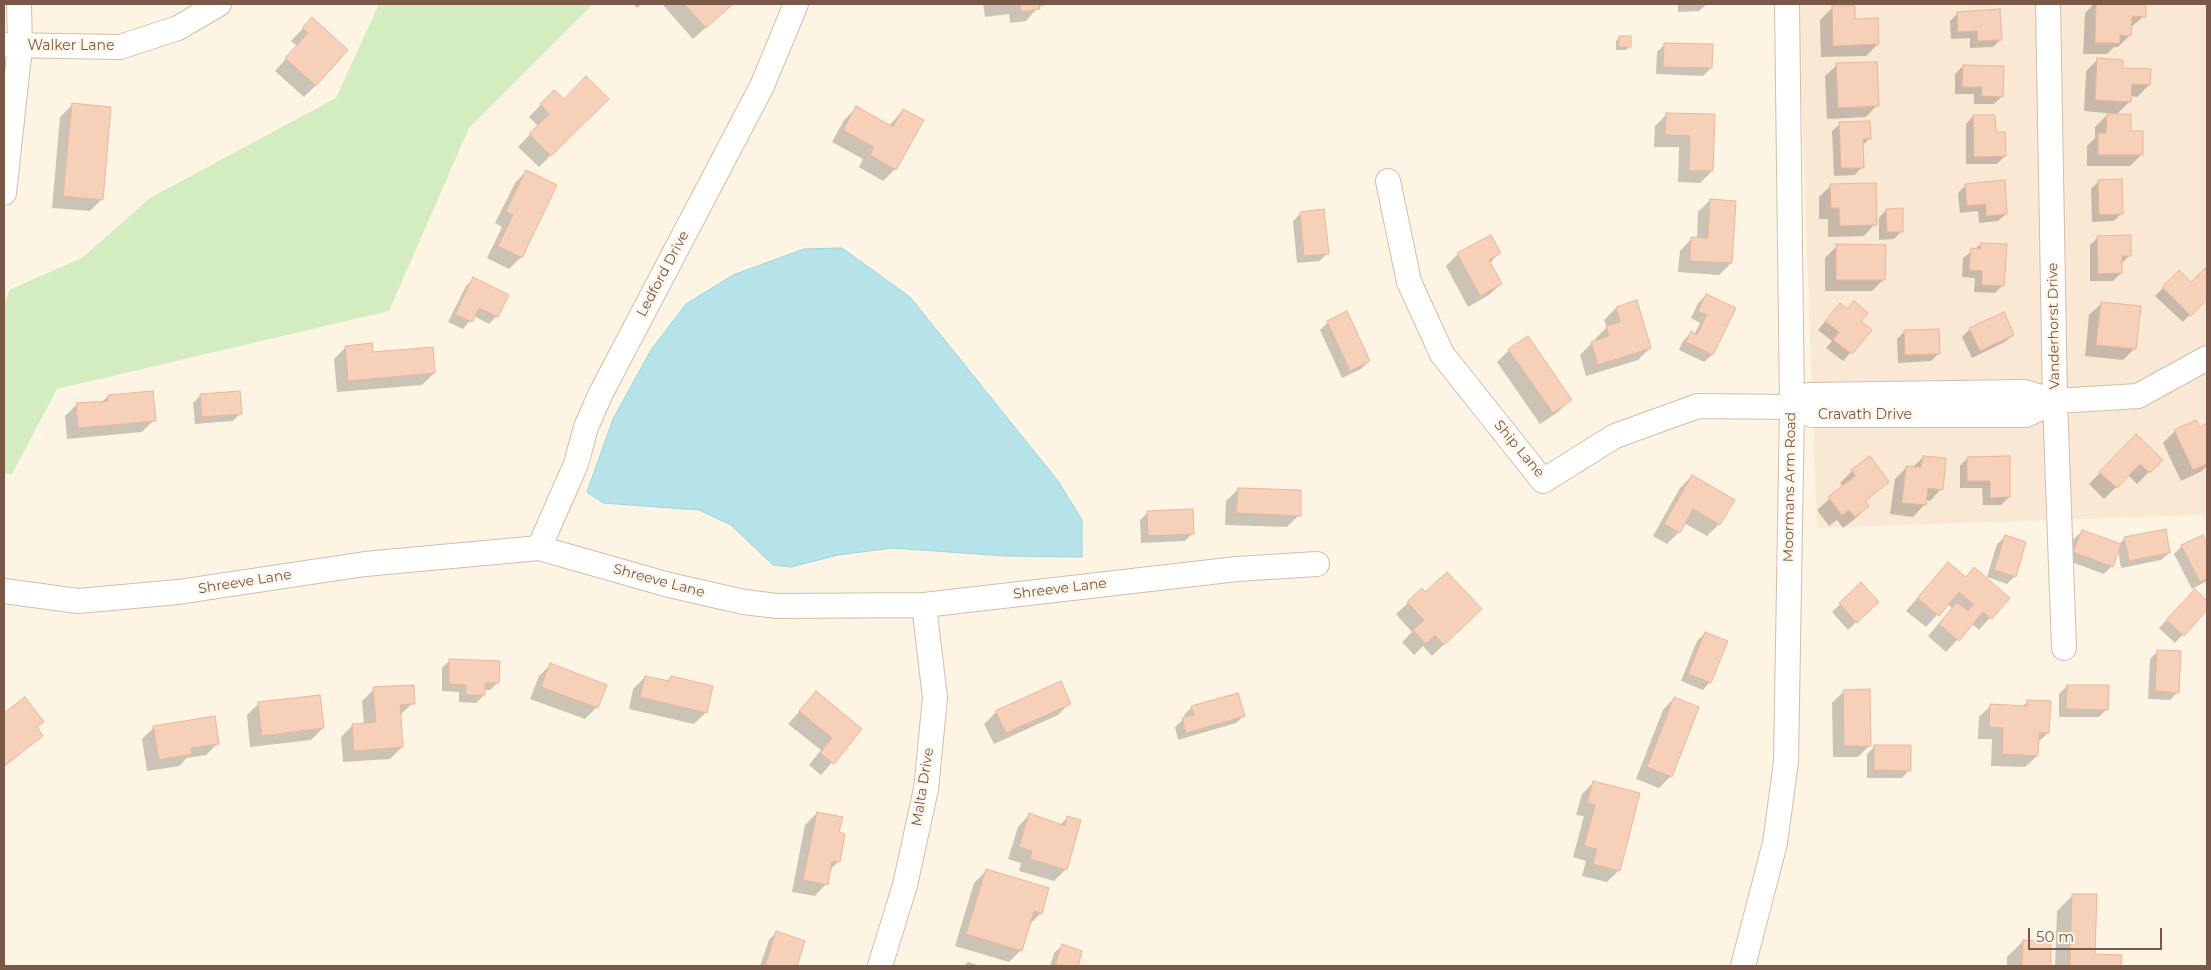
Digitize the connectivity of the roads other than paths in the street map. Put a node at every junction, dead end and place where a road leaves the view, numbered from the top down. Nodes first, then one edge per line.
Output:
1 (19, 4) edge
2 (219, 4) edge
3 (796, 4) edge
4 (1787, 4) edge
5 (2048, 4) edge
6 (12, 46) edge
7 (1388, 181) dead end
8 (4, 193) edge
9 (2207, 358) edge
10 (2055, 401) junction
11 (1792, 407) junction
12 (539, 548) junction
13 (1317, 564) dead end
14 (4, 592) edge
15 (924, 604) junction
16 (2064, 648) dead end
17 (880, 966) edge
18 (1743, 966) edge

1 - 6 street
2 - 6 street, Walker Lane
3 - 12 street, Ledford Drive
4 - 11 street, Moormans Arm Road
5 - 10 street, Vanderhorst Drive
6 - 8 street
7 - 11 street, Ship Lane
9 - 10 street, Cravath Drive
10 - 11 street, Cravath Drive
10 - 16 street, Vanderhorst Drive
11 - 18 street, Moormans Arm Road
12 - 14 street, Shreeve Lane
12 - 15 street, Shreeve Lane
13 - 15 street, Shreeve Lane
15 - 17 street, Malta Drive

